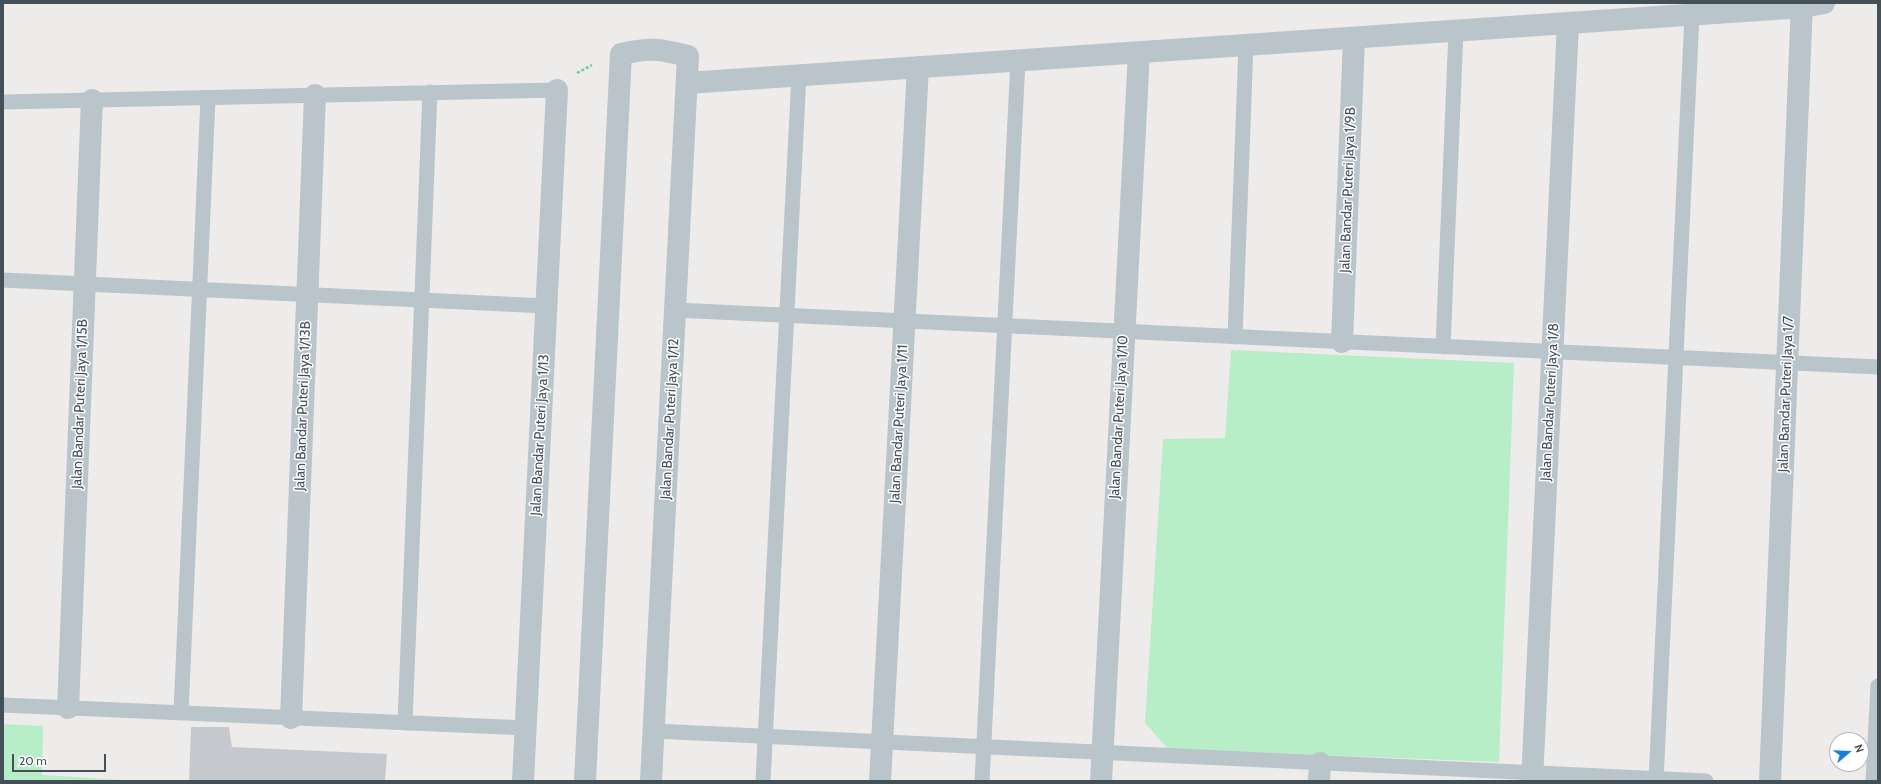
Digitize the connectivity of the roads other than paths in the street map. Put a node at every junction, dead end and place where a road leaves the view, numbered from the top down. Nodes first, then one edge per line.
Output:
1 (1824, 3) edge
2 (1802, 5) edge
3 (1692, 15) junction
4 (1568, 23) junction
5 (1456, 31) junction
6 (1354, 38) junction
7 (1246, 45) junction
8 (1139, 52) junction
9 (1018, 60) junction
10 (918, 67) junction
11 (799, 75) junction
12 (687, 83) junction
13 (557, 90) joint
14 (430, 92) junction
15 (315, 95) junction
16 (208, 98) junction
17 (92, 100) junction
18 (3, 102) edge
19 (3, 280) edge
20 (85, 284) junction
21 (199, 290) junction
22 (307, 295) junction
23 (422, 300) junction
24 (546, 306) junction
25 (676, 310) junction
26 (787, 315) junction
27 (904, 321) junction
28 (1005, 326) junction
29 (1124, 332) junction
30 (1235, 337) junction
31 (1342, 342) junction
32 (1443, 347) junction
33 (1553, 352) junction
34 (1676, 358) junction
35 (1788, 363) junction
36 (1878, 367) edge
37 (1878, 686) edge
38 (3, 705) edge
39 (68, 708) junction
40 (181, 713) junction
41 (291, 718) junction
42 (405, 723) junction
43 (526, 728) junction
44 (654, 731) junction
45 (765, 736) junction
46 (882, 742) junction
47 (984, 747) junction
48 (1102, 752) junction
49 (1319, 772) edge
50 (1532, 777) edge
51 (1656, 780) edge
52 (523, 781) edge
53 (584, 781) edge
54 (651, 781) edge
55 (763, 781) edge
56 (880, 781) edge
57 (982, 781) edge
58 (1101, 781) edge
59 (1706, 781) edge
60 (1770, 781) edge
61 (1873, 781) edge

1 - 2 street
2 - 3 street
2 - 35 street, Jalan Bandar Puteri Jaya 1/7
3 - 4 street
3 - 34 lane
4 - 5 street
4 - 33 street, Jalan Bandar Puteri Jaya 1/8
5 - 6 street
5 - 32 lane
6 - 7 street
6 - 31 street, Jalan Bandar Puteri Jaya 1/9B
7 - 8 street
7 - 30 lane
8 - 9 street
8 - 29 street, Jalan Bandar Puteri Jaya 1/10
9 - 10 street
9 - 28 lane
10 - 11 street
10 - 27 street, Jalan Bandar Puteri Jaya 1/11
11 - 12 street
11 - 26 lane
12 - 25 street, Jalan Bandar Puteri Jaya 1/12
12 - 53 street, Jalan Bandar Puteri Jaya 1/12
13 - 14 lane
13 - 24 street, Jalan Bandar Puteri Jaya 1/13
14 - 15 lane
14 - 23 lane
15 - 16 lane
15 - 22 street, Jalan Bandar Puteri Jaya 1/13B
16 - 17 lane
16 - 21 lane
17 - 18 lane
17 - 20 street, Jalan Bandar Puteri Jaya 1/15B
19 - 20 lane
20 - 21 lane
20 - 39 street, Jalan Bandar Puteri Jaya 1/15B
21 - 22 lane
21 - 40 lane
22 - 23 lane
22 - 41 street, Jalan Bandar Puteri Jaya 1/13B
23 - 24 lane
23 - 42 lane
24 - 43 street, Jalan Bandar Puteri Jaya 1/13
25 - 26 lane
25 - 44 street, Jalan Bandar Puteri Jaya 1/12
26 - 27 lane
26 - 45 lane
27 - 28 lane
27 - 46 street, Jalan Bandar Puteri Jaya 1/11
28 - 29 lane
28 - 47 lane
29 - 30 lane
29 - 48 street, Jalan Bandar Puteri Jaya 1/10
30 - 31 lane
31 - 32 lane
32 - 33 lane
33 - 34 lane
33 - 50 street, Jalan Bandar Puteri Jaya 1/8
34 - 35 lane
34 - 51 lane
35 - 36 lane
35 - 60 street, Jalan Bandar Puteri Jaya 1/7
37 - 61 lane
38 - 39 lane
39 - 40 lane
40 - 41 lane
41 - 42 lane
42 - 43 lane
43 - 52 street, Jalan Bandar Puteri Jaya 1/13
44 - 45 lane
44 - 54 street, Jalan Bandar Puteri Jaya 1/12
45 - 46 lane
45 - 55 lane
46 - 47 lane
46 - 56 street, Jalan Bandar Puteri Jaya 1/11
47 - 48 lane
47 - 57 lane
48 - 49 lane
48 - 58 street, Jalan Bandar Puteri Jaya 1/10
49 - 50 lane
50 - 51 lane
51 - 59 lane

